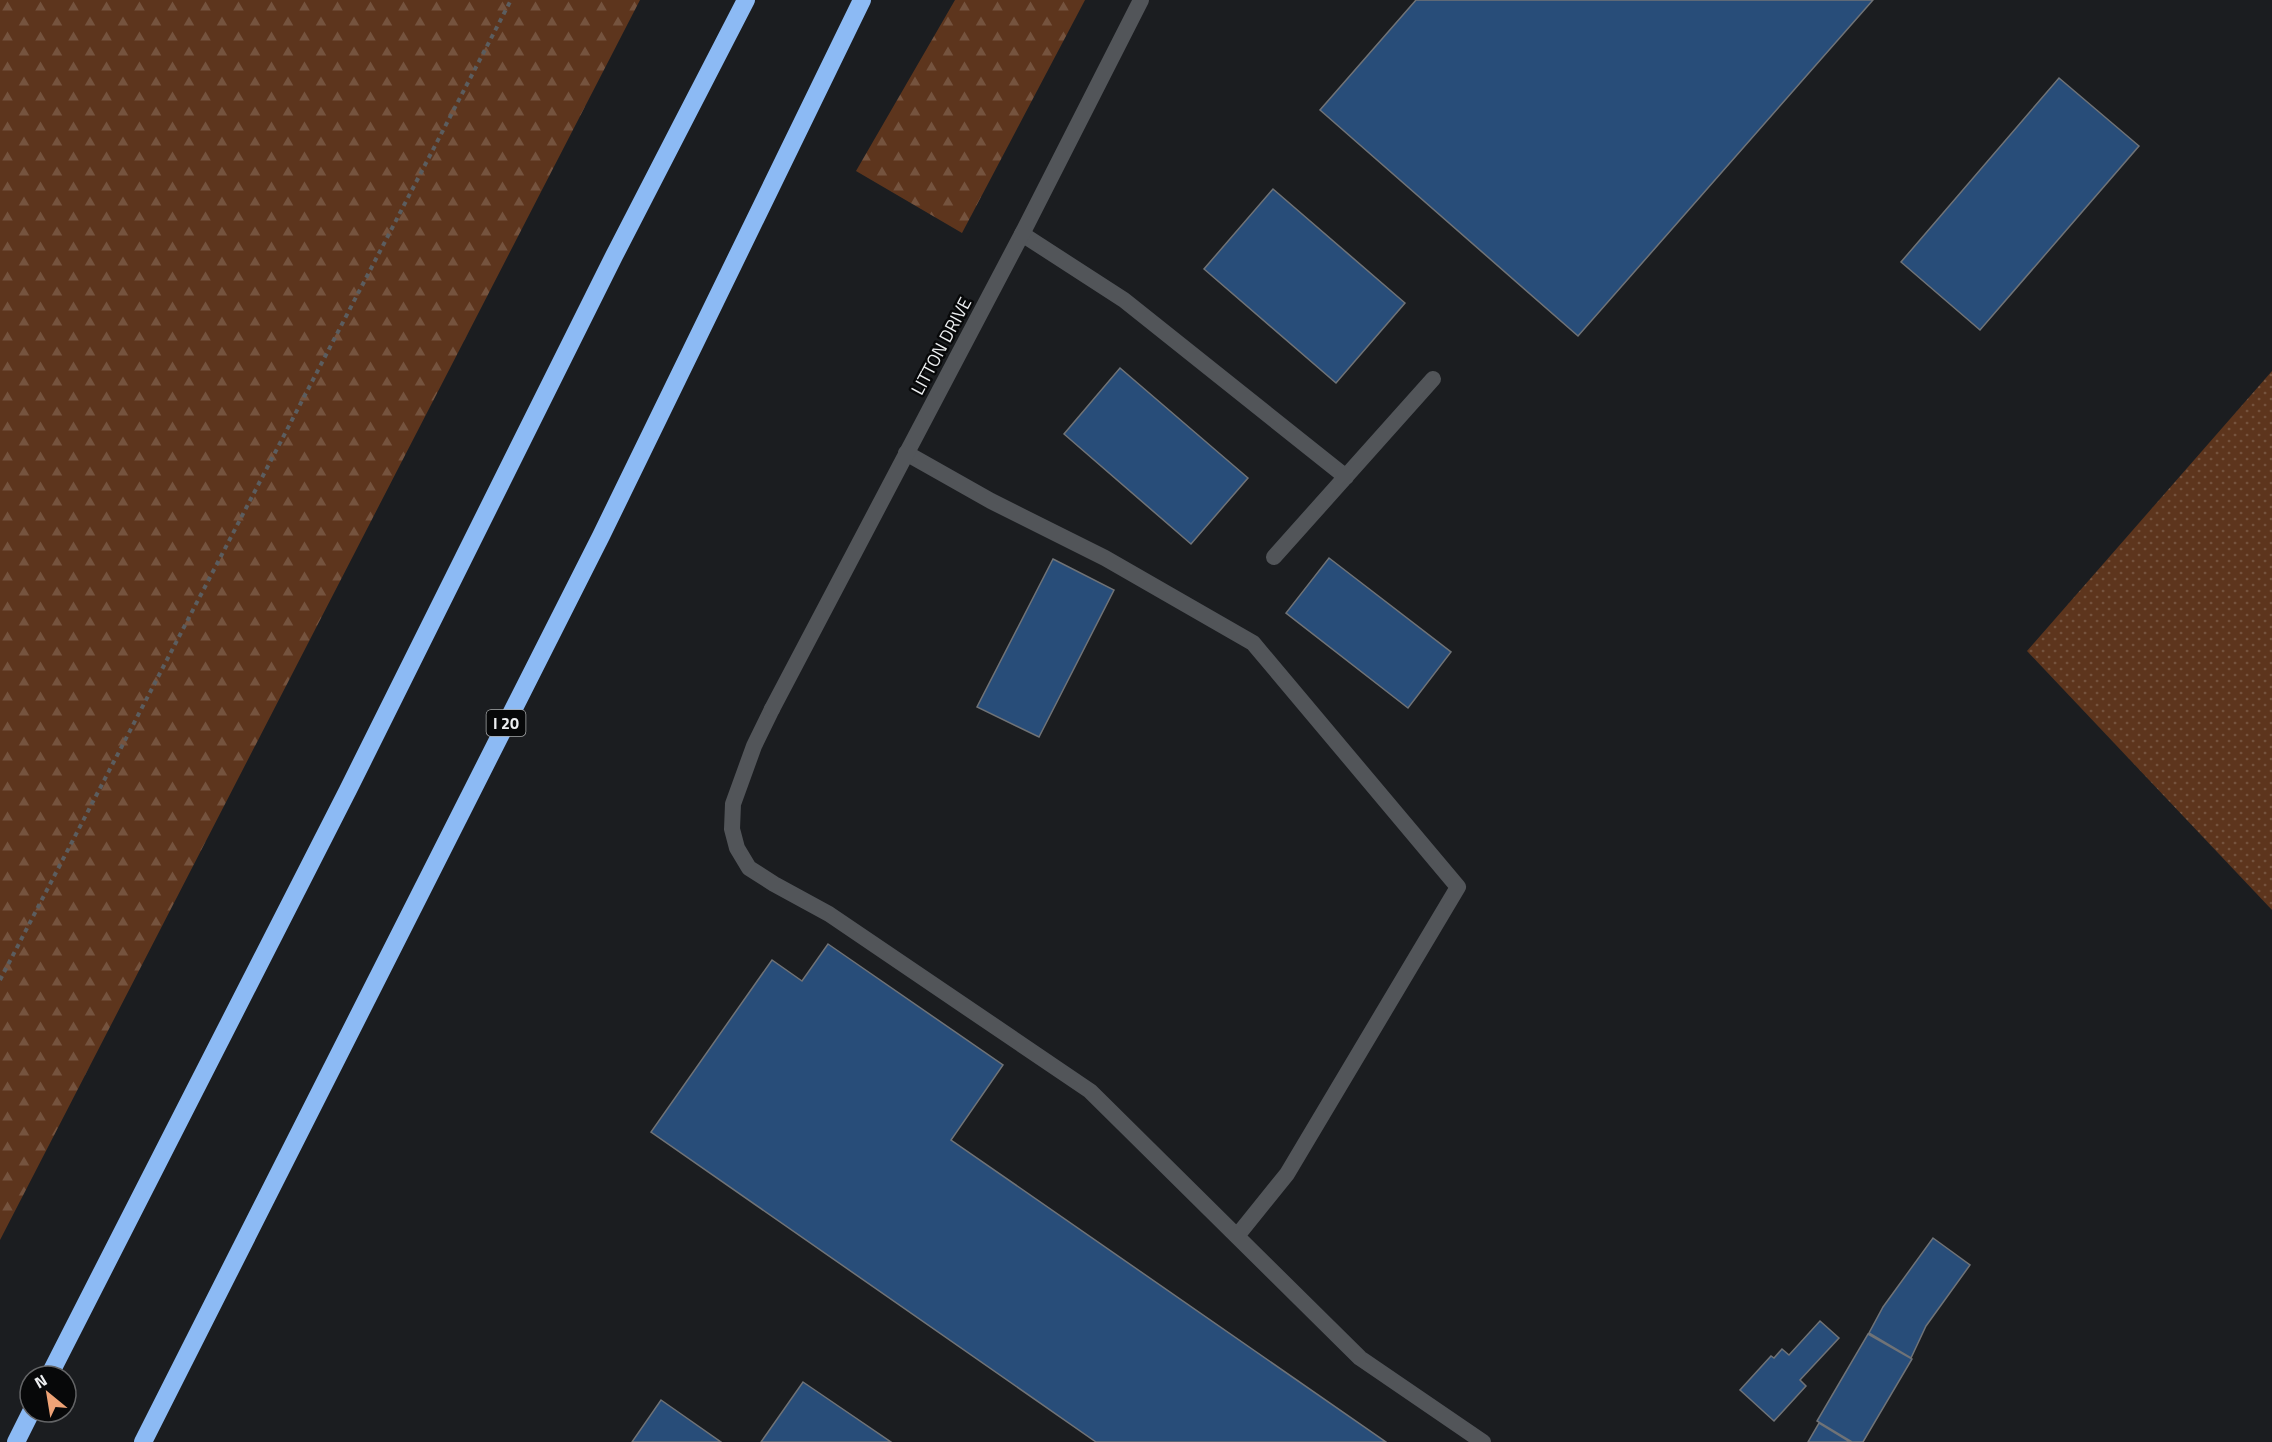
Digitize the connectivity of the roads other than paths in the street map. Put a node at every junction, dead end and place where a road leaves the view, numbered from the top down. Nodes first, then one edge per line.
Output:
1 (746, 0) edge
2 (862, 0) edge
3 (1141, 0) edge
4 (1022, 234) junction
5 (1434, 380) dead end
6 (906, 453) junction
7 (1346, 477) junction
8 (1274, 556) dead end
9 (1237, 1236) junction
10 (55, 1364) edge
11 (25, 1424) edge
12 (16, 1442) edge
13 (143, 1442) edge
14 (1483, 1442) edge

1 - 10 highway
2 - 13 highway, I 20
3 - 4 street, LITTON DRIVE
4 - 6 street, LITTON DRIVE
4 - 7 street
5 - 7 street
6 - 9 street, LITTON DRIVE
6 - 9 street
7 - 8 street
9 - 14 street, LITTON DRIVE
11 - 12 highway

